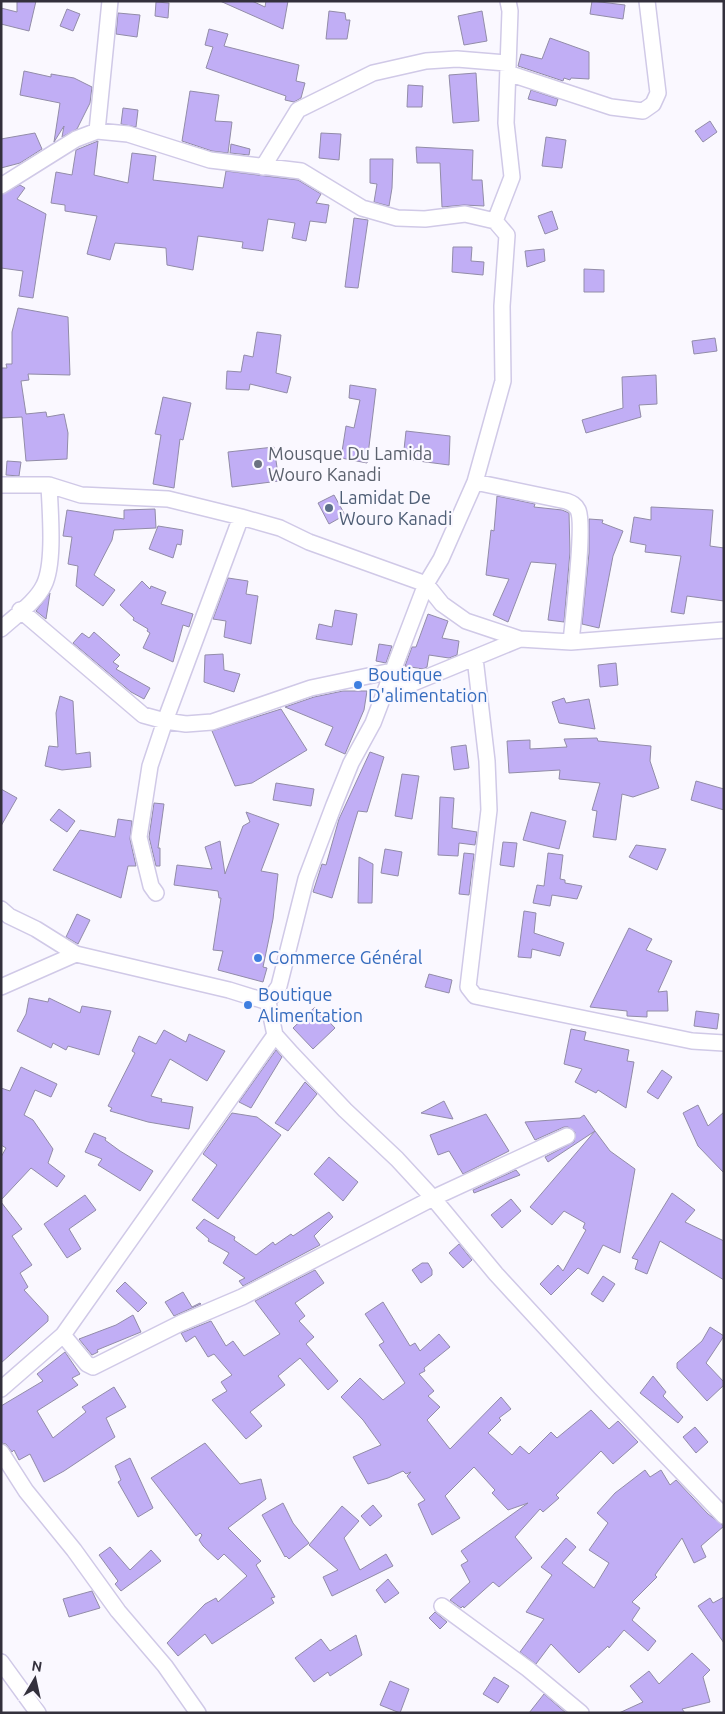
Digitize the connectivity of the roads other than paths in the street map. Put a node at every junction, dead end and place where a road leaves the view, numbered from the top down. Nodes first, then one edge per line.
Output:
1 (110, 1) edge
2 (508, 1) edge
3 (647, 1) edge
4 (507, 68) junction
5 (97, 131) junction
6 (264, 167) junction
7 (1, 186) edge
8 (496, 221) junction
9 (474, 482) junction
10 (1, 485) edge
11 (49, 485) junction
12 (241, 517) junction
13 (426, 584) junction
14 (20, 610) junction
15 (1, 629) edge
16 (724, 630) edge
17 (520, 639) junction
18 (571, 642) junction
19 (475, 658) junction
20 (392, 670) junction
21 (384, 695) junction
22 (165, 721) junction
23 (156, 893) dead end
24 (1, 909) edge
25 (76, 954) junction
26 (1, 987) edge
27 (268, 1002) junction
28 (275, 1035) junction
29 (724, 1043) edge
30 (567, 1136) dead end
31 (433, 1198) junction
32 (63, 1335) junction
33 (1, 1389) edge
34 (1, 1452) edge
35 (724, 1516) edge
36 (442, 1606) dead end
37 (1, 1662) edge
38 (38, 1713) edge
39 (198, 1713) edge
40 (581, 1713) edge

1 - 5 street
2 - 4 street
3 - 4 street
4 - 6 street
4 - 8 street
5 - 6 street
5 - 7 street
6 - 8 street
8 - 9 street
9 - 13 street
9 - 18 street
10 - 11 street
11 - 12 street
11 - 14 street
12 - 13 street
12 - 22 street
13 - 17 street
13 - 20 street
14 - 15 street
14 - 22 street
16 - 18 street
17 - 18 street
17 - 19 street
19 - 21 street
19 - 29 street
20 - 21 street
20 - 22 street
21 - 27 street
22 - 23 street
24 - 25 street
25 - 26 street
25 - 27 street
27 - 28 street
28 - 31 street
28 - 32 street
30 - 31 street
31 - 32 street
31 - 35 street
32 - 33 street
34 - 39 street
36 - 40 street
37 - 38 street

